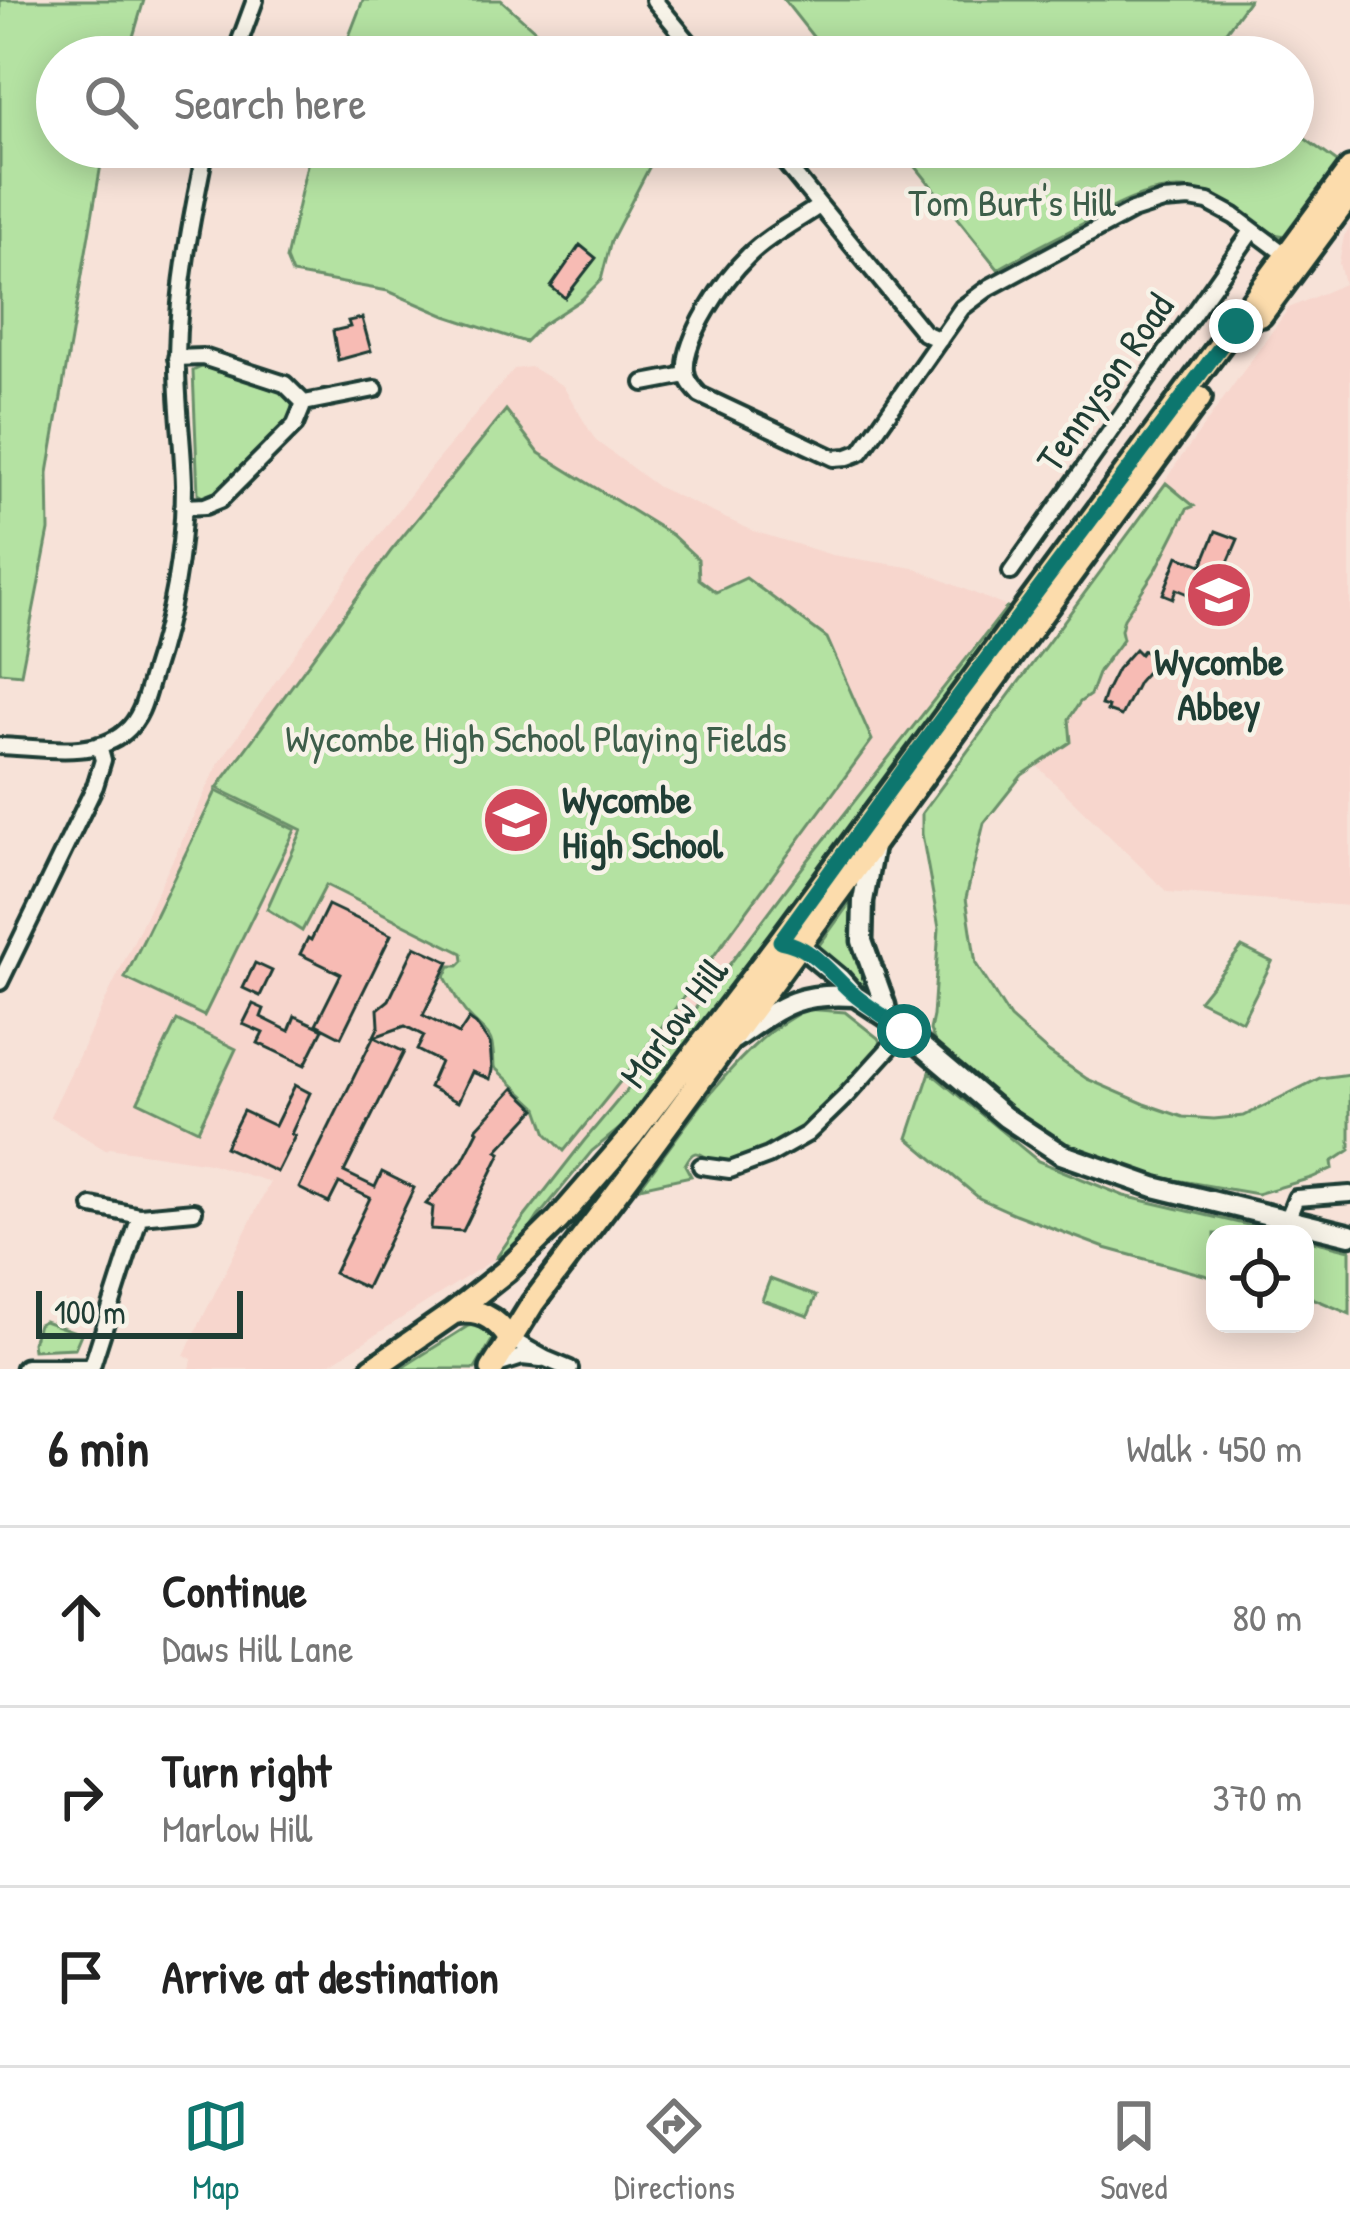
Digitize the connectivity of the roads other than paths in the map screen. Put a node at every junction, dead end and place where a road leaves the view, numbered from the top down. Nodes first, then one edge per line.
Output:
1 (255, 0) edge
2 (653, 0) edge
3 (242, 36) edge
4 (683, 36) edge
5 (202, 168) edge
6 (788, 168) edge
7 (1350, 169) edge
8 (1350, 195) edge
9 (818, 206) junction
10 (1252, 232) junction
11 (1286, 255) junction
12 (940, 340) junction
13 (176, 358) junction
14 (686, 375) junction
15 (644, 383) dead end
16 (375, 389) dead end
17 (304, 404) junction
18 (183, 507) junction
19 (1011, 572) dead end
20 (0, 746) edge
21 (99, 746) junction
22 (874, 843) junction
23 (789, 943) junction
24 (0, 982) edge
25 (855, 996) junction
26 (886, 1017) junction
27 (904, 1031) junction
28 (728, 1043) junction
29 (701, 1166) dead end
30 (1350, 1194) edge
31 (92, 1206) dead end
32 (194, 1211) dead end
33 (140, 1216) junction
34 (1288, 1218) junction
35 (1350, 1235) edge
36 (453, 1313) junction
37 (509, 1338) junction
38 (546, 1359) junction
39 (493, 1368) edge
40 (26, 1369) edge
41 (89, 1369) edge
42 (372, 1369) edge
43 (570, 1369) edge

1 - 3 street
2 - 4 street
5 - 13 street
6 - 9 street
7 - 11 main road, Marlow Hill
8 - 22 main road, Marlow Hill
9 - 12 street
9 - 14 street
10 - 11 street
10 - 12 street
10 - 19 street, Tennyson Road
11 - 23 main road, Marlow Hill
12 - 14 street
13 - 17 street
13 - 18 street
14 - 15 street
16 - 17 street
17 - 18 street
18 - 21 street
20 - 21 street
21 - 24 street
22 - 23 main road, Marlow Hill
22 - 26 street
23 - 25 street
23 - 28 main road, Marlow Hill
23 - 36 main road, Marlow Hill
25 - 26 street
25 - 28 street
26 - 27 street
27 - 29 street
27 - 34 street
28 - 37 main road, Marlow Hill
30 - 34 street
31 - 33 street
32 - 33 street
33 - 41 street
34 - 35 street
36 - 37 main road
36 - 42 main road, Marlow Hill
37 - 38 street
37 - 39 main road, Marlow Hill
38 - 39 street
38 - 43 street
40 - 41 street

